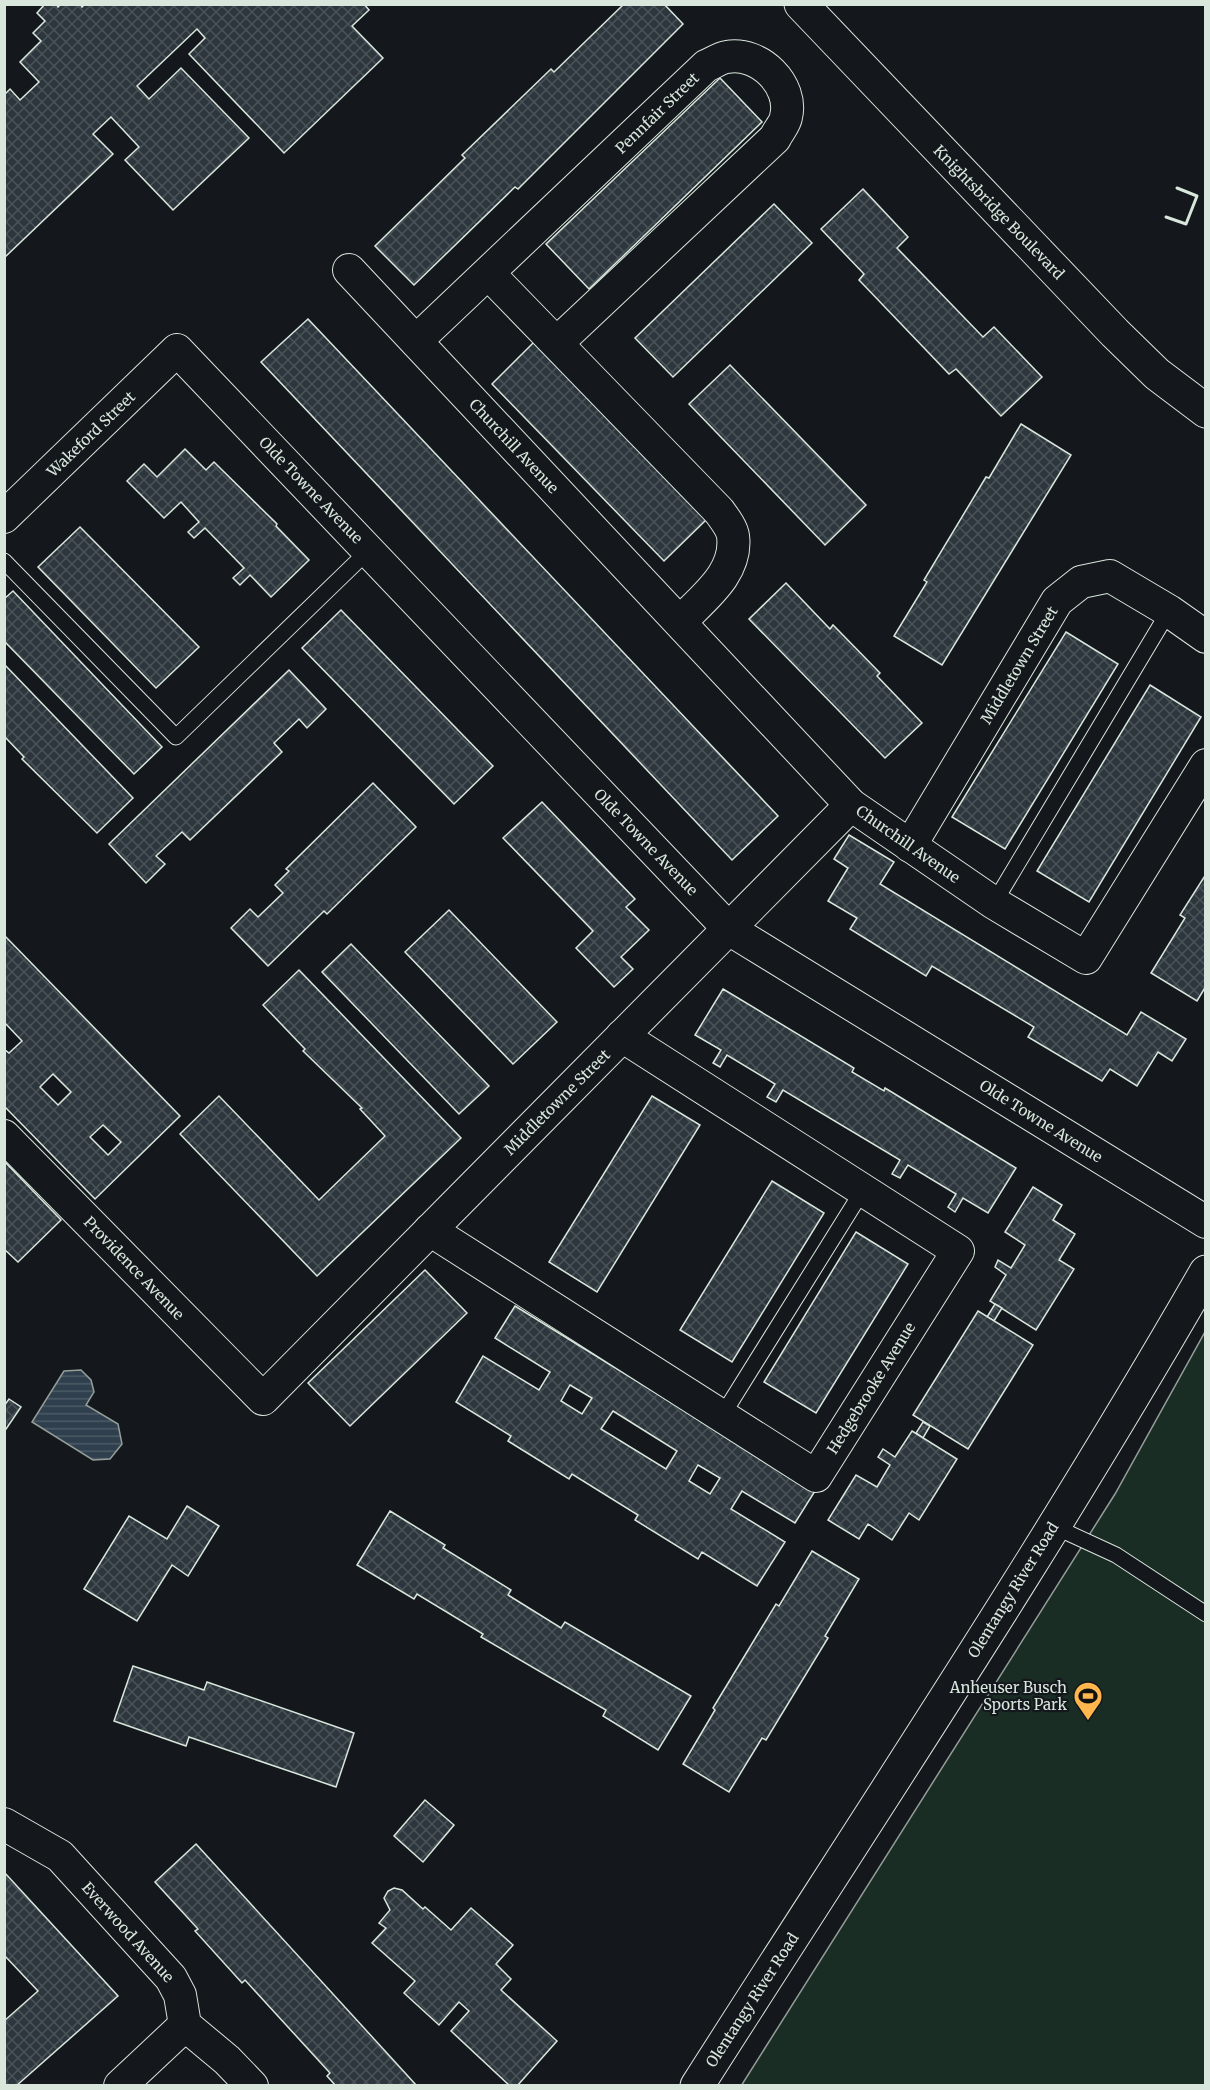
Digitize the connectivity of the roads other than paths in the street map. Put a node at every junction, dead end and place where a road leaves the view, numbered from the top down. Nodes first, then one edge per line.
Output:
1 (801, 4) edge
2 (349, 270) dead end
3 (489, 274) junction
4 (416, 341) junction
5 (558, 342) junction
6 (177, 350) joint
7 (1206, 411) edge
8 (4, 517) edge
9 (368, 550) junction
10 (4, 561) edge
11 (1169, 611) junction
12 (680, 622) junction
13 (1206, 637) edge
14 (1206, 765) edge
15 (851, 805) junction
16 (910, 846) junction
17 (994, 903) junction
18 (729, 929) junction
19 (622, 1036) junction
20 (4, 1136) edge
21 (862, 1190) junction
22 (1206, 1222) edge
23 (430, 1230) junction
24 (1206, 1272) edge
25 (263, 1399) joint
26 (722, 1416) junction
27 (1053, 1526) junction
28 (1206, 1614) edge
29 (4, 1824) edge
30 (185, 2025) junction
31 (120, 2085) edge
32 (252, 2085) edge
33 (697, 2085) edge

1 - 7 main road, Knightsbridge Boulevard
2 - 4 street, Churchill Avenue
3 - 4 street, Pennfair Street
3 - 5 street
3 - 5 street, Pennfair Street
4 - 12 street, Churchill Avenue
5 - 12 street
6 - 8 street, Wakeford Street
6 - 9 street, Olde Towne Avenue
9 - 10 lane
9 - 18 street, Olde Towne Avenue
11 - 13 street, Middletown Street
11 - 16 street, Middletown Street
11 - 17 lane
12 - 15 street, Churchill Avenue
14 - 17 street, Churchill Avenue
15 - 16 street, Churchill Avenue
15 - 18 street, Middletowne Street
16 - 17 street, Churchill Avenue
18 - 19 street, Middletowne Street
18 - 22 street, Olde Towne Avenue
19 - 21 street, Hedgebrooke Avenue
19 - 23 street, Middletowne Street
20 - 25 street, Providence Avenue
21 - 26 lane
21 - 26 street, Hedgebrooke Avenue
23 - 25 street, Middletowne Street
23 - 26 street, Hedgebrooke Avenue
24 - 27 main road, Olentangy River Road
27 - 28 lane
27 - 33 main road, Olentangy River Road
29 - 30 street, Everwood Avenue
30 - 31 street
30 - 32 street

